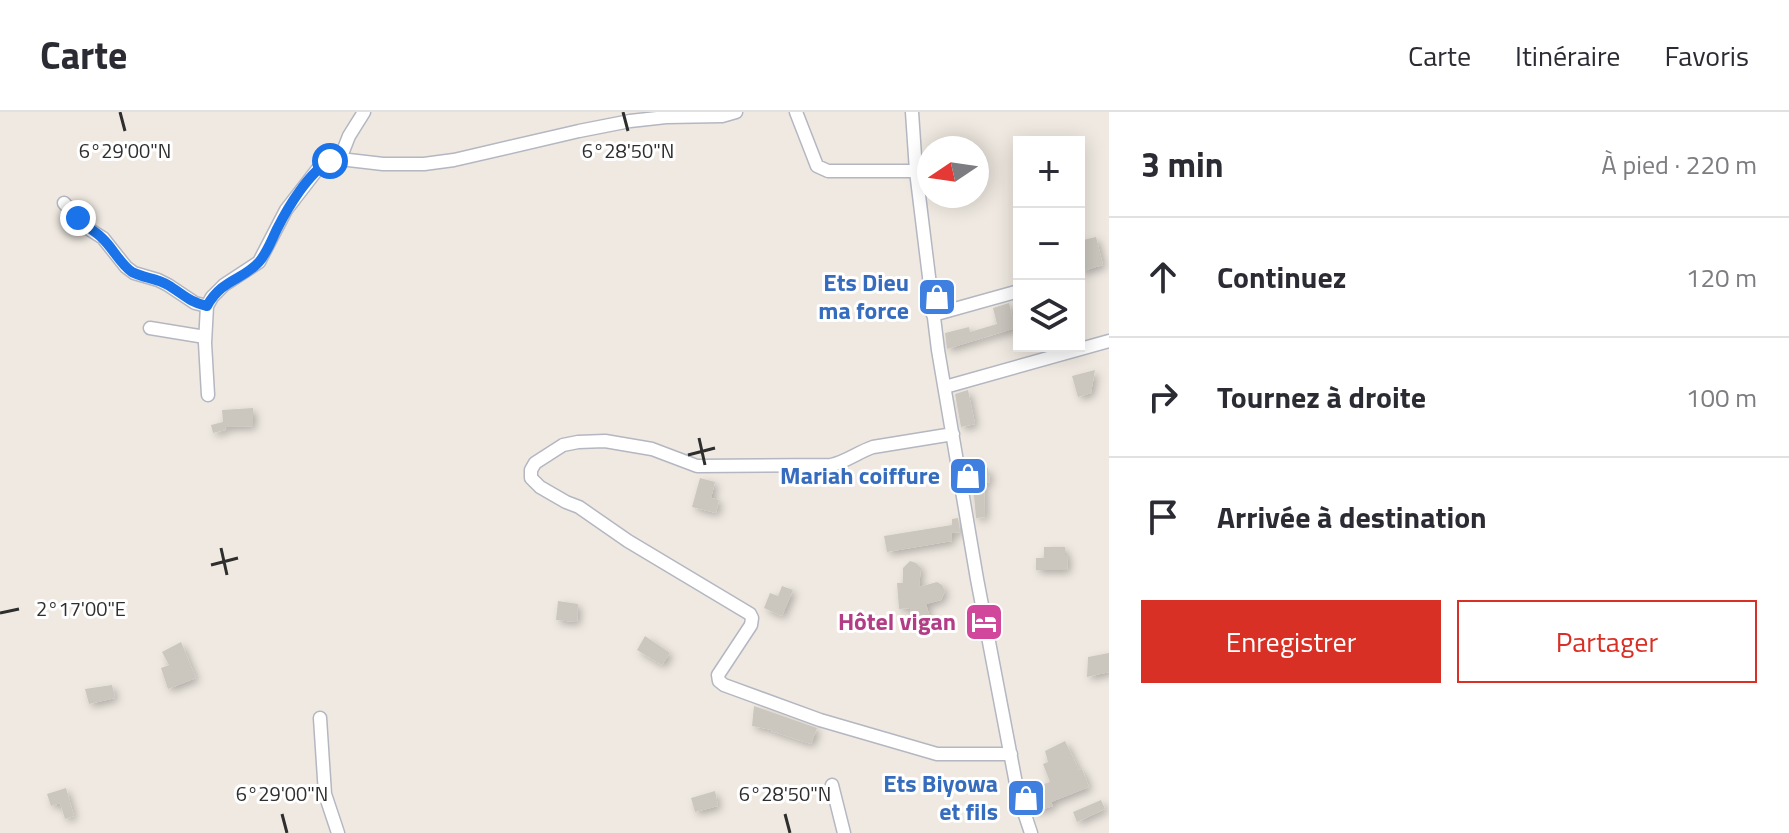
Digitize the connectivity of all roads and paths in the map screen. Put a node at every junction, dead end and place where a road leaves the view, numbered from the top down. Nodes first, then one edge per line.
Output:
1 (364, 112) edge
2 (736, 112) edge
3 (796, 112) edge
4 (912, 112) edge
5 (340, 159) junction
6 (916, 171) junction
7 (64, 203) dead end
8 (1013, 293) edge
9 (207, 306) junction
10 (933, 315) junction
11 (150, 328) dead end
12 (205, 337) junction
13 (1109, 341) edge
14 (945, 387) junction
15 (208, 395) dead end
16 (953, 434) junction
17 (320, 718) dead end
18 (1011, 754) junction
19 (832, 785) dead end
20 (338, 833) edge
21 (844, 833) edge
22 (1031, 833) edge

1 - 5 street
2 - 5 street
3 - 6 street
4 - 6 street
5 - 9 street
6 - 10 street
7 - 9 street
8 - 10 street
9 - 12 street
10 - 14 street
11 - 12 street
12 - 15 street
13 - 14 street
14 - 16 street
16 - 18 street
16 - 18 street
17 - 20 street
18 - 22 street
19 - 21 street

